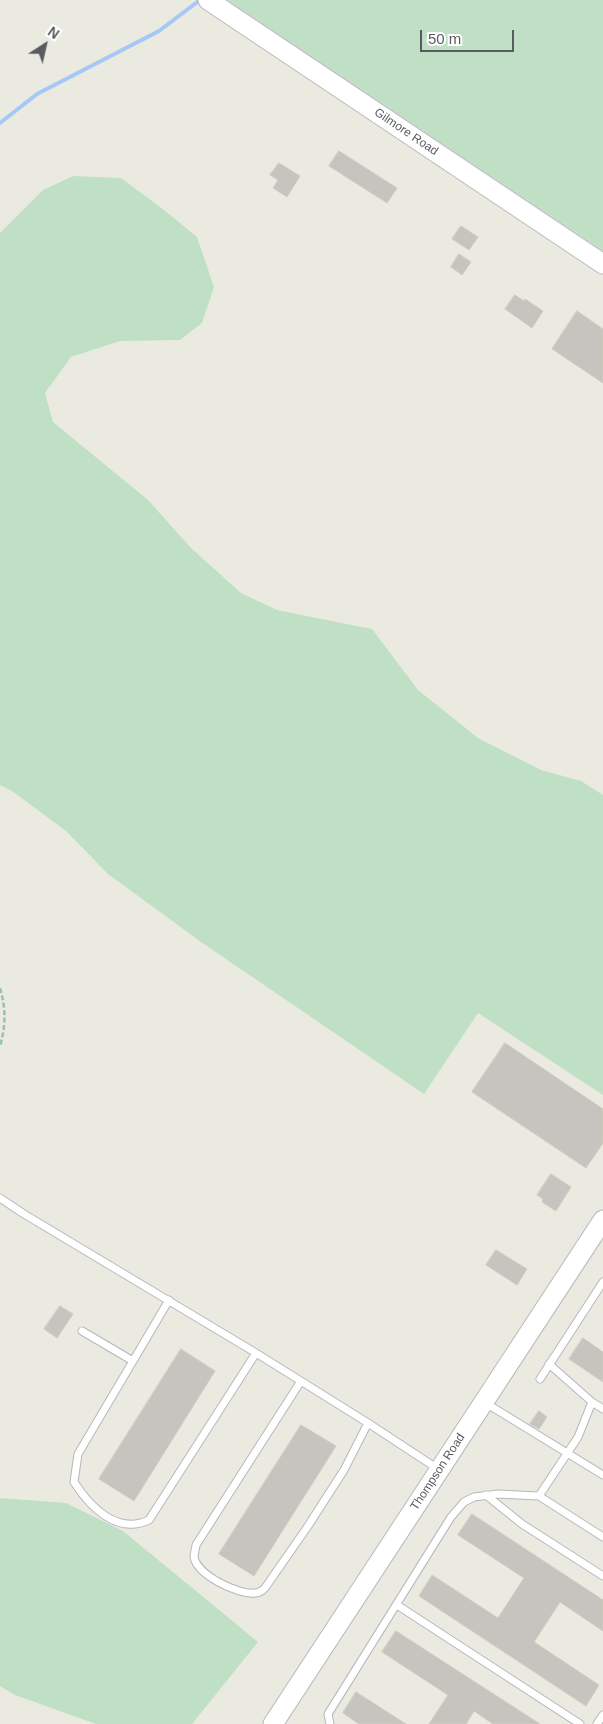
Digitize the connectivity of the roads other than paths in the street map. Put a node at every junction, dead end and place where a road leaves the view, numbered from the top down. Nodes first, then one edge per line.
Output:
1 (208, 0) edge
2 (603, 264) edge
3 (0, 1198) edge
4 (603, 1220) edge
5 (603, 1282) edge
6 (169, 1300) junction
7 (82, 1331) dead end
8 (256, 1353) junction
9 (133, 1361) junction
10 (549, 1364) junction
11 (540, 1378) dead end
12 (301, 1381) junction
13 (484, 1402) junction
14 (592, 1402) junction
15 (603, 1409) edge
16 (368, 1423) junction
17 (568, 1453) junction
18 (439, 1470) junction
19 (603, 1475) edge
20 (486, 1495) junction
21 (539, 1496) junction
22 (603, 1537) edge
23 (603, 1576) edge
24 (397, 1605) junction
25 (603, 1715) edge
26 (273, 1724) edge
27 (330, 1724) edge
28 (580, 1724) edge
29 (598, 1724) edge

1 - 2 main road, Gilmore Road
3 - 6 lane
4 - 13 main road, Thompson Road
5 - 10 lane
6 - 8 lane
6 - 9 lane
7 - 9 lane
8 - 9 lane
8 - 12 lane
10 - 11 lane
10 - 14 lane
12 - 16 lane
12 - 16 lane
13 - 17 lane
13 - 18 main road, Thompson Road
14 - 15 lane
14 - 17 lane
16 - 18 lane
17 - 19 lane
17 - 21 lane
18 - 26 main road, Thompson Road
20 - 21 lane
20 - 23 lane
20 - 24 lane
21 - 22 lane
24 - 27 lane
24 - 28 lane
25 - 29 lane

